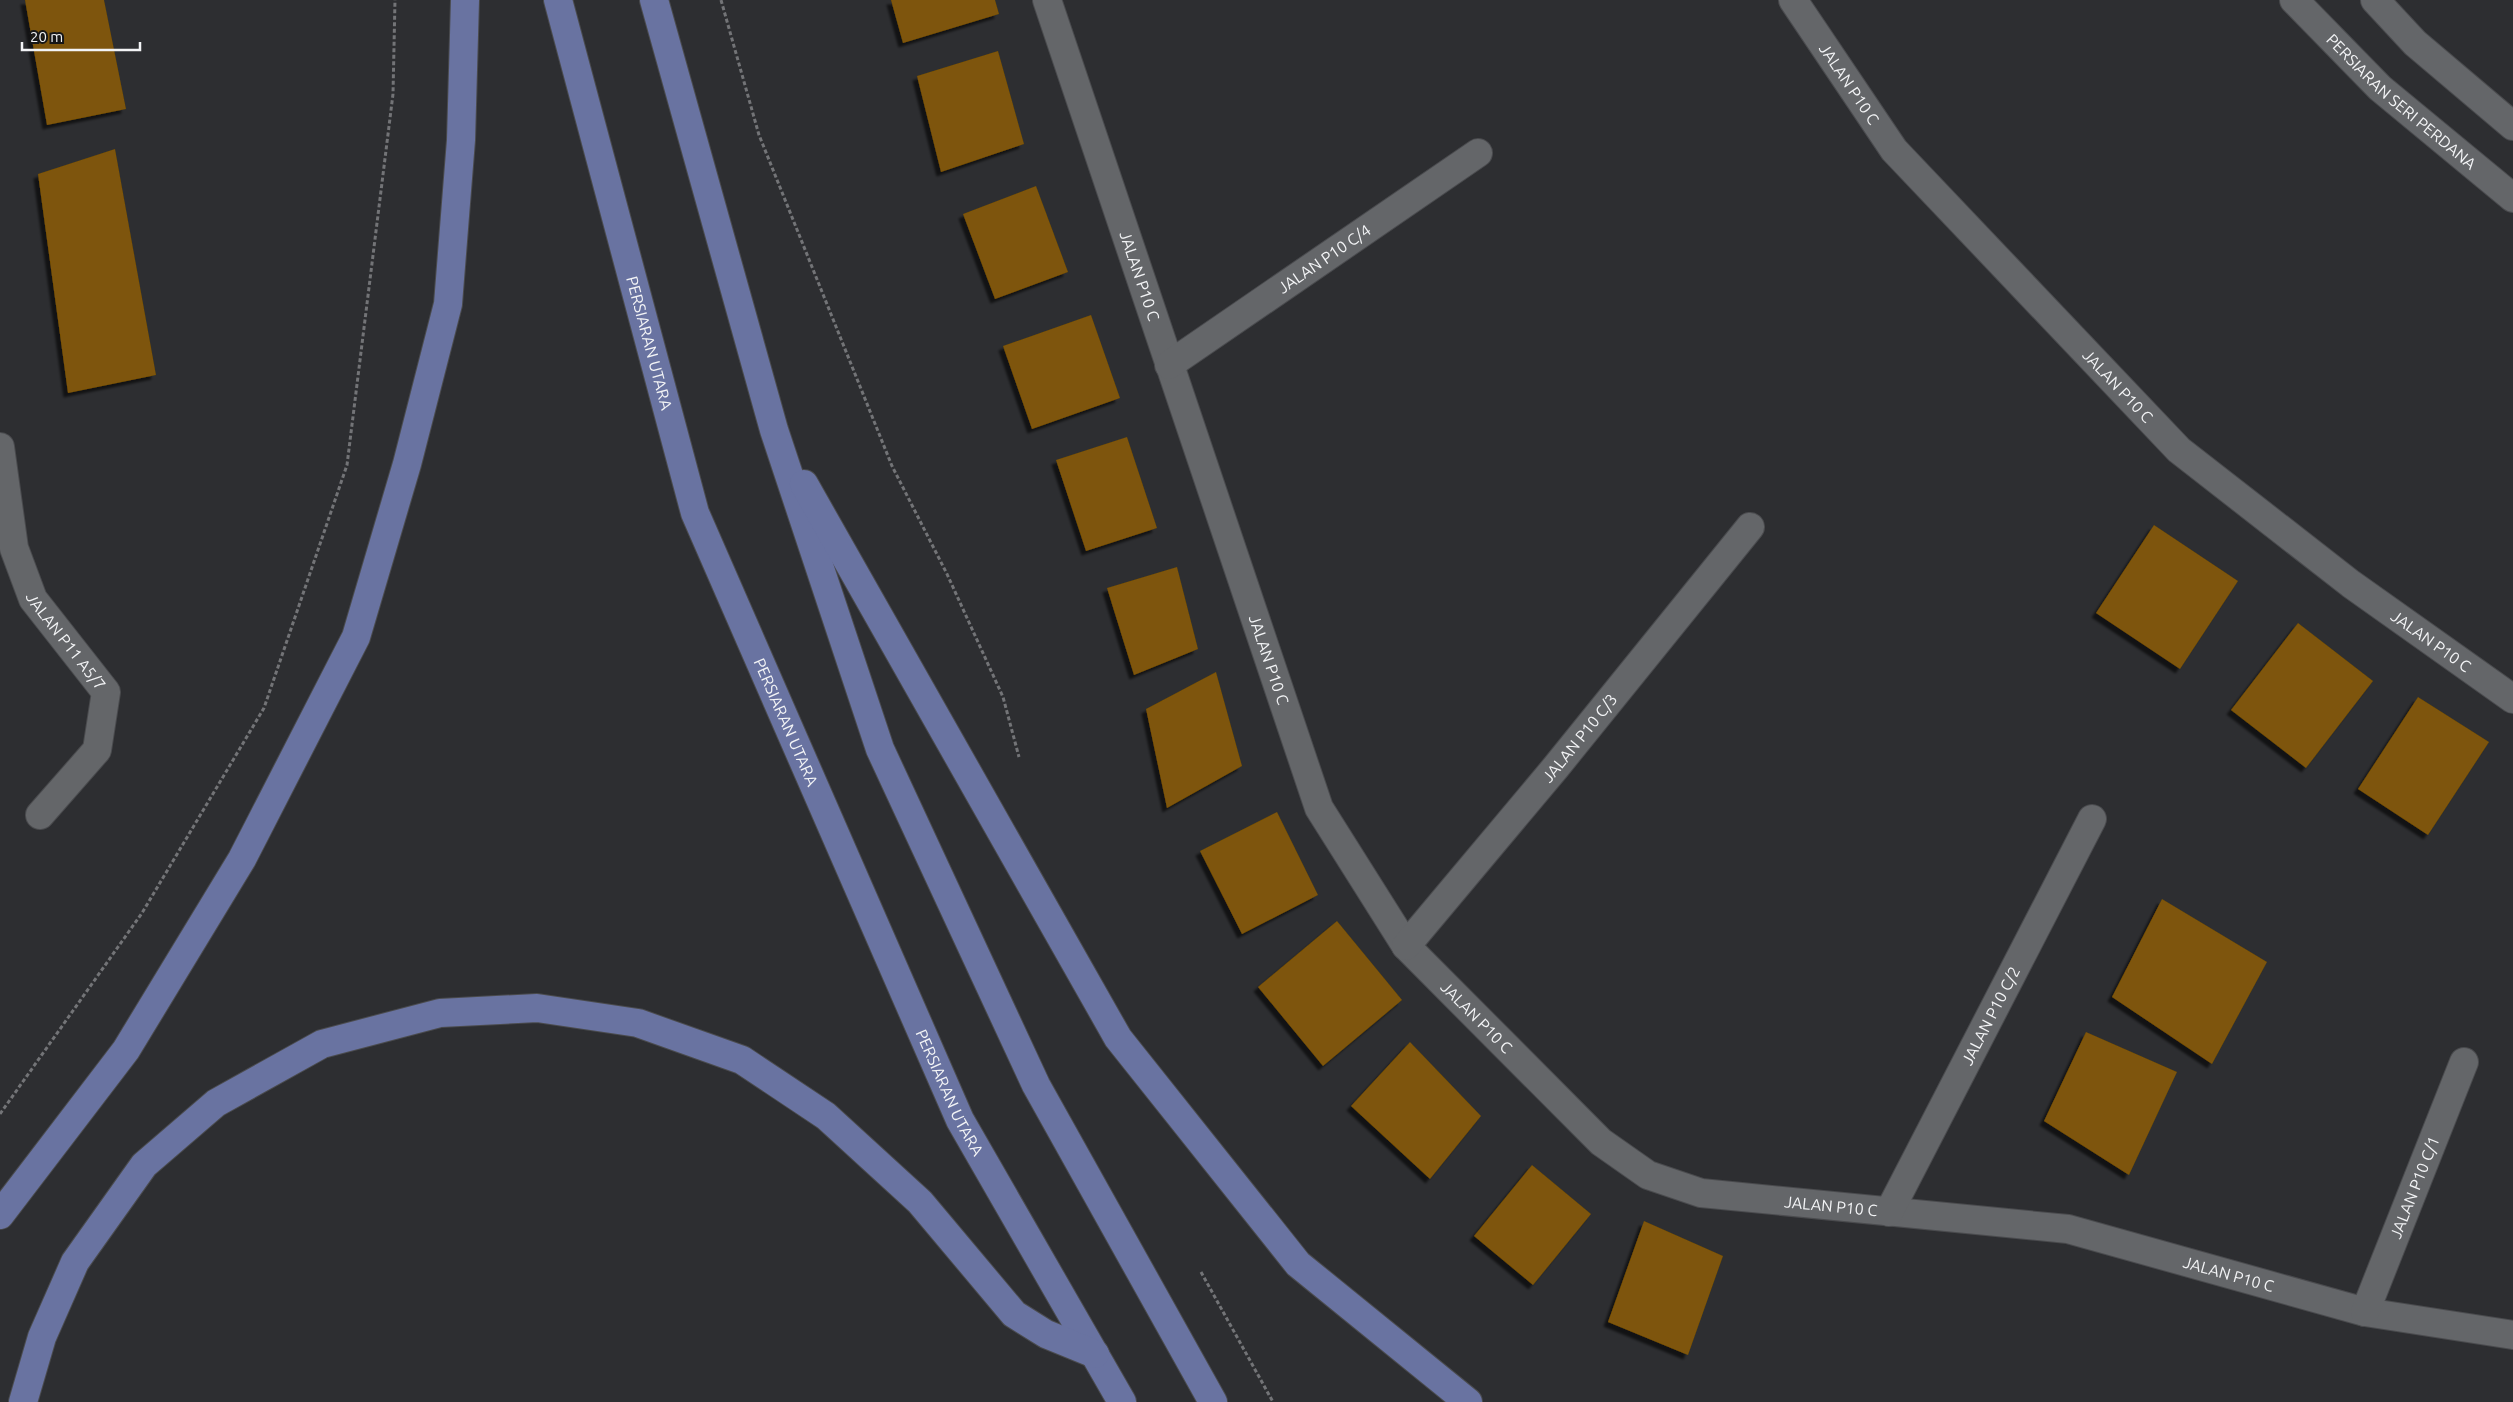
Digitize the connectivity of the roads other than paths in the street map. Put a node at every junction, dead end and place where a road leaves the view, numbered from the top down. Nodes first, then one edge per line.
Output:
1 (465, 0) edge
2 (558, 0) edge
3 (654, 0) edge
4 (1047, 0) edge
5 (1793, 0) edge
6 (2294, 0) edge
7 (2375, 0) edge
8 (2513, 126) edge
9 (1478, 153) dead end
10 (2513, 198) edge
11 (1169, 365) junction
12 (774, 430) junction
13 (0, 447) edge
14 (1750, 527) dead end
15 (2513, 699) edge
16 (40, 814) dead end
17 (2092, 820) dead end
18 (1406, 946) junction
19 (2464, 1062) dead end
20 (1889, 1212) junction
21 (0, 1215) edge
22 (2365, 1312) junction
23 (2513, 1335) edge
24 (1095, 1354) junction
25 (23, 1402) edge
26 (1122, 1402) edge
27 (1213, 1402) edge
28 (1468, 1402) edge

1 - 21 main road
2 - 24 main road, PERSIARAN UTARA
3 - 12 main road
4 - 11 street, JALAN P10 C
5 - 15 street, JALAN P10 C
6 - 10 street, PERSIARAN SERI PERDANA
7 - 8 street
9 - 11 street, JALAN P10 C/4
11 - 18 street, JALAN P10 C
12 - 27 main road
12 - 28 main road
13 - 16 street, JALAN P11 A5/7
14 - 18 street, JALAN P10 C/3
17 - 20 street, JALAN P10 C/2
18 - 20 street, JALAN P10 C
19 - 22 street, JALAN P10 C/1
20 - 22 street, JALAN P10 C
22 - 23 street, JALAN P10 C
24 - 25 main road
24 - 26 main road, PERSIARAN UTARA

